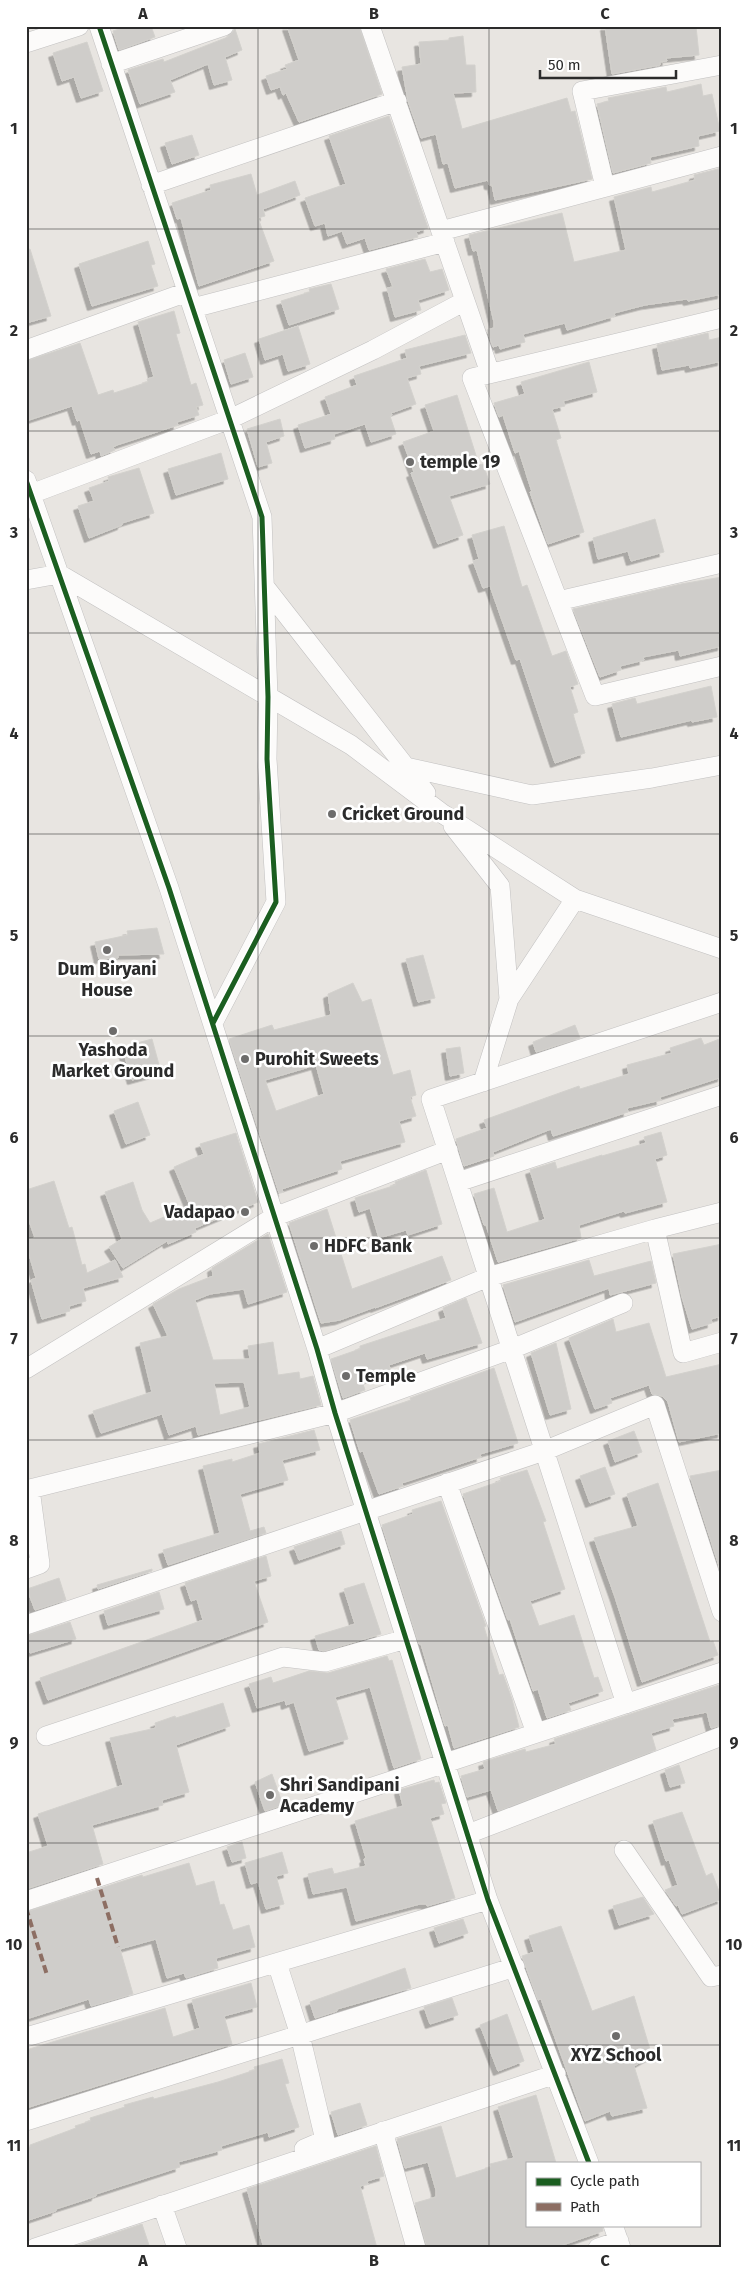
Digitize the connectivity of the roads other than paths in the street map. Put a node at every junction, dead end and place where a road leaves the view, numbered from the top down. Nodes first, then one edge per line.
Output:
1 (78, 26) edge
2 (99, 26) edge
3 (224, 26) edge
4 (370, 26) edge
5 (26, 43) edge
6 (112, 64) junction
7 (722, 65) edge
8 (397, 101) junction
9 (722, 156) edge
10 (151, 185) junction
11 (605, 187) junction
12 (443, 237) junction
13 (190, 300) junction
14 (465, 300) junction
15 (722, 318) edge
16 (26, 350) edge
17 (490, 373) junction
18 (230, 419) junction
19 (29, 487) edge
20 (722, 562) edge
21 (59, 574) junction
22 (26, 580) edge
23 (265, 587) junction
24 (558, 601) junction
25 (722, 666) edge
26 (268, 697) junction
27 (722, 765) edge
28 (406, 767) junction
29 (443, 814) junction
30 (575, 900) junction
31 (722, 949) edge
32 (510, 1000) junction
33 (722, 1002) edge
34 (213, 1023) junction
35 (483, 1082) junction
36 (722, 1095) edge
37 (448, 1150) junction
38 (458, 1182) junction
39 (722, 1212) edge
40 (274, 1217) junction
41 (655, 1229) junction
42 (488, 1277) junction
43 (624, 1303) dead end
44 (722, 1342) edge
45 (316, 1348) junction
46 (512, 1349) junction
47 (26, 1369) edge
48 (335, 1413) junction
49 (544, 1451) junction
50 (447, 1483) junction
51 (366, 1510) junction
52 (26, 1569) edge
53 (722, 1612) edge
54 (26, 1625) edge
55 (406, 1639) junction
56 (722, 1672) edge
57 (626, 1704) junction
58 (536, 1733) junction
59 (46, 1736) dead end
60 (722, 1736) edge
61 (445, 1763) junction
62 (468, 1834) junction
63 (624, 1850) dead end
64 (488, 1900) junction
65 (26, 1901) edge
66 (278, 1963) junction
67 (515, 1966) junction
68 (722, 1975) edge
69 (300, 2035) junction
70 (26, 2037) edge
71 (556, 2074) junction
72 (26, 2121) edge
73 (383, 2131) junction
74 (589, 2162) edge
75 (189, 2196) junction
76 (162, 2205) junction
77 (618, 2238) edge
78 (26, 2240) edge
79 (29, 2248) edge
80 (35, 2248) edge
81 (177, 2248) edge
82 (416, 2248) edge
83 (598, 2248) edge

1 - 5 street
2 - 6 street
3 - 6 street
4 - 8 street
6 - 10 street
7 - 11 street
8 - 10 street
8 - 12 street
9 - 11 street
10 - 13 street
11 - 12 street
12 - 13 street
12 - 14 street
13 - 16 street
13 - 18 street
14 - 17 street
14 - 18 street
15 - 17 street
17 - 24 street
18 - 19 street
18 - 23 street
19 - 21 street
20 - 24 street
21 - 22 street
21 - 26 street
21 - 34 street
23 - 26 street
23 - 28 street
24 - 25 street
26 - 29 street
26 - 34 street
27 - 28 street
28 - 29 street
29 - 30 street
29 - 32 street
30 - 31 street
30 - 32 street
32 - 35 street
33 - 35 street
34 - 40 street
35 - 37 street
36 - 38 street
37 - 38 street
37 - 40 street
38 - 42 street
39 - 41 street
40 - 45 street
40 - 47 street
41 - 42 street
41 - 44 street
42 - 45 street
42 - 46 street
43 - 46 street
45 - 48 street
46 - 48 street
46 - 49 street
48 - 51 street
48 - 52 street
49 - 50 street
49 - 53 street
49 - 57 street
50 - 51 street
50 - 58 street
51 - 54 street
51 - 55 street
55 - 59 street
55 - 61 street
56 - 57 street
57 - 58 street
58 - 61 street
60 - 62 street
61 - 62 street
61 - 65 street
62 - 64 street
63 - 68 street
64 - 66 street
64 - 67 street
66 - 69 street
66 - 70 street
67 - 69 street
67 - 71 street
69 - 72 street
69 - 75 street
71 - 73 street
71 - 74 street
73 - 75 street
73 - 82 street
75 - 76 street
76 - 80 street
76 - 81 street
77 - 83 street
78 - 79 street

